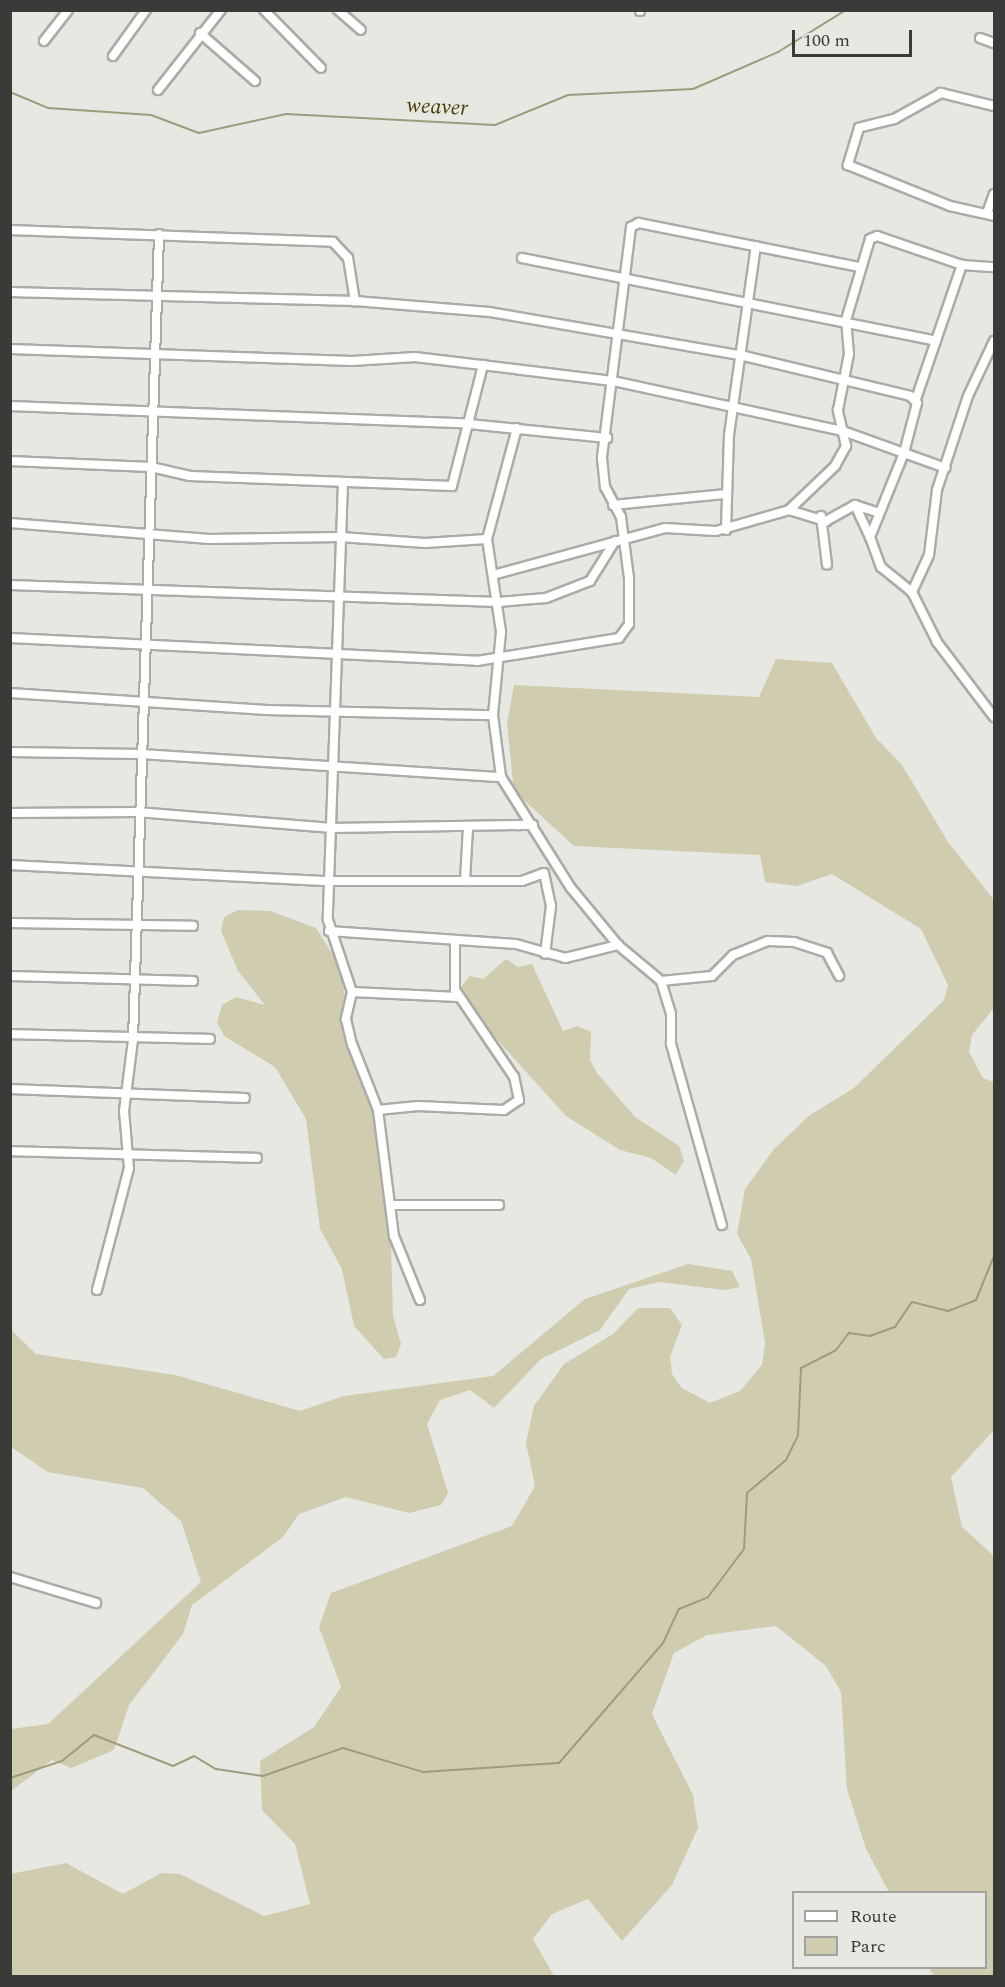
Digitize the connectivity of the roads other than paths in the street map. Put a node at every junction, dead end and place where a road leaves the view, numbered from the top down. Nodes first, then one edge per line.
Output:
1 (68, 10) edge
2 (146, 10) edge
3 (264, 10) edge
4 (338, 10) edge
5 (220, 11) edge
6 (361, 30) dead end
7 (200, 33) junction
8 (980, 38) dead end
9 (44, 41) dead end
10 (994, 43) edge
11 (113, 56) dead end
12 (321, 68) dead end
13 (255, 81) dead end
14 (158, 90) dead end
15 (994, 106) edge
16 (994, 194) edge
17 (991, 214) edge
18 (10, 230) edge
19 (159, 234) junction
20 (756, 246) junction
21 (522, 258) dead end
22 (962, 265) junction
23 (860, 267) junction
24 (994, 267) edge
25 (625, 276) junction
26 (10, 292) edge
27 (157, 293) junction
28 (355, 301) junction
29 (747, 303) junction
30 (846, 320) junction
31 (617, 333) junction
32 (936, 341) junction
33 (994, 341) edge
34 (10, 349) edge
35 (152, 355) junction
36 (744, 356) junction
37 (483, 365) junction
38 (842, 380) junction
39 (613, 381) junction
40 (916, 399) junction
41 (735, 404) junction
42 (10, 406) edge
43 (152, 415) junction
44 (469, 424) junction
45 (517, 428) junction
46 (843, 431) junction
47 (607, 438) junction
48 (904, 453) junction
49 (10, 461) edge
50 (151, 467) junction
51 (946, 468) junction
52 (343, 482) junction
53 (726, 494) junction
54 (855, 505) junction
55 (614, 506) junction
56 (789, 510) junction
57 (879, 513) junction
58 (821, 516) junction
59 (10, 523) edge
60 (726, 530) junction
61 (150, 536) junction
62 (340, 537) junction
63 (870, 537) junction
64 (487, 539) junction
65 (618, 540) junction
66 (827, 565) dead end
67 (494, 575) junction
68 (10, 585) edge
69 (149, 590) junction
70 (912, 592) junction
71 (338, 598) junction
72 (498, 602) junction
73 (10, 638) edge
74 (148, 641) junction
75 (337, 655) junction
76 (502, 657) junction
77 (10, 693) edge
78 (143, 698) junction
79 (334, 711) junction
80 (493, 715) junction
81 (994, 717) edge
82 (10, 752) edge
83 (141, 754) junction
84 (333, 767) junction
85 (501, 777) junction
86 (137, 812) junction
87 (10, 813) edge
88 (533, 825) junction
89 (332, 828) junction
90 (468, 828) junction
91 (10, 866) edge
92 (557, 868) junction
93 (135, 870) junction
94 (544, 873) junction
95 (329, 881) junction
96 (465, 881) junction
97 (10, 923) edge
98 (134, 926) junction
99 (193, 926) dead end
100 (329, 932) junction
101 (455, 942) junction
102 (618, 945) junction
103 (545, 954) junction
104 (10, 975) edge
105 (839, 976) dead end
106 (134, 978) junction
107 (193, 981) dead end
108 (661, 981) junction
109 (352, 993) junction
110 (458, 997) junction
111 (10, 1034) edge
112 (210, 1039) dead end
113 (133, 1040) junction
114 (10, 1089) edge
115 (126, 1092) junction
116 (245, 1098) dead end
117 (378, 1110) junction
118 (10, 1151) edge
119 (126, 1153) junction
120 (257, 1158) dead end
121 (393, 1205) junction
122 (499, 1205) dead end
123 (722, 1225) dead end
124 (97, 1290) dead end
125 (420, 1300) dead end
126 (10, 1577) edge
127 (96, 1603) dead end

1 - 9 street
2 - 11 street
3 - 12 street
4 - 6 street
5 - 7 street
7 - 13 street
7 - 14 street
8 - 10 street
15 - 17 street
16 - 17 street
18 - 19 street
19 - 27 street
19 - 28 street
20 - 23 street
20 - 25 street
20 - 29 street
21 - 25 street
22 - 23 street
22 - 24 street
22 - 32 street
23 - 30 street
25 - 29 street
25 - 31 street
26 - 27 street
27 - 28 street
27 - 35 street
28 - 31 street
29 - 30 street
29 - 36 street
30 - 32 street
30 - 38 street
31 - 36 street
31 - 39 street
32 - 40 street
33 - 51 street
34 - 35 street
35 - 37 street
35 - 43 street
36 - 38 street
36 - 41 street
37 - 39 street
37 - 44 street
38 - 40 street
38 - 46 street
39 - 41 street
39 - 47 street
40 - 48 street
41 - 46 street
41 - 53 street
42 - 43 street
43 - 44 street
43 - 50 street
44 - 45 street
44 - 52 street
45 - 47 street
45 - 64 street
46 - 48 street
46 - 56 street
47 - 55 street
48 - 51 street
48 - 57 street
49 - 50 street
50 - 52 street
50 - 61 street
51 - 70 street
52 - 62 street
53 - 55 street
53 - 60 street
54 - 57 street
54 - 58 street
54 - 63 street
55 - 65 street
56 - 58 street
56 - 60 street
57 - 63 street
58 - 66 street
59 - 61 street
60 - 65 street
61 - 62 street
61 - 69 street
62 - 64 street
62 - 71 street
63 - 70 street
64 - 67 street
65 - 67 street
65 - 72 street
65 - 76 street
67 - 72 street
68 - 69 street
69 - 71 street
69 - 74 street
70 - 81 street
71 - 72 street
71 - 75 street
72 - 76 street
73 - 74 street
74 - 75 street
74 - 78 street
75 - 76 street
75 - 79 street
76 - 80 street
77 - 78 street
78 - 79 street
78 - 83 street
79 - 80 street
79 - 84 street
80 - 85 street
82 - 83 street
83 - 84 street
83 - 86 street
84 - 85 street
84 - 89 street
85 - 88 street
86 - 87 street
86 - 89 street
86 - 93 street
88 - 90 street
88 - 92 street
89 - 90 street
89 - 95 street
90 - 96 street
91 - 93 street
92 - 94 street
92 - 102 street
93 - 95 street
93 - 98 street
94 - 96 street
94 - 103 street
95 - 96 street
95 - 100 street
97 - 98 street
98 - 99 street
98 - 106 street
100 - 101 street
100 - 109 street
101 - 103 street
101 - 110 street
102 - 103 street
102 - 108 street
104 - 106 street
105 - 108 street
106 - 107 street
106 - 113 street
108 - 123 street
109 - 110 street
109 - 117 street
110 - 117 street
111 - 113 street
112 - 113 street
113 - 115 street
114 - 115 street
115 - 116 street
115 - 119 street
117 - 121 street
118 - 119 street
119 - 120 street
119 - 124 street
121 - 122 street
121 - 125 street
126 - 127 street

